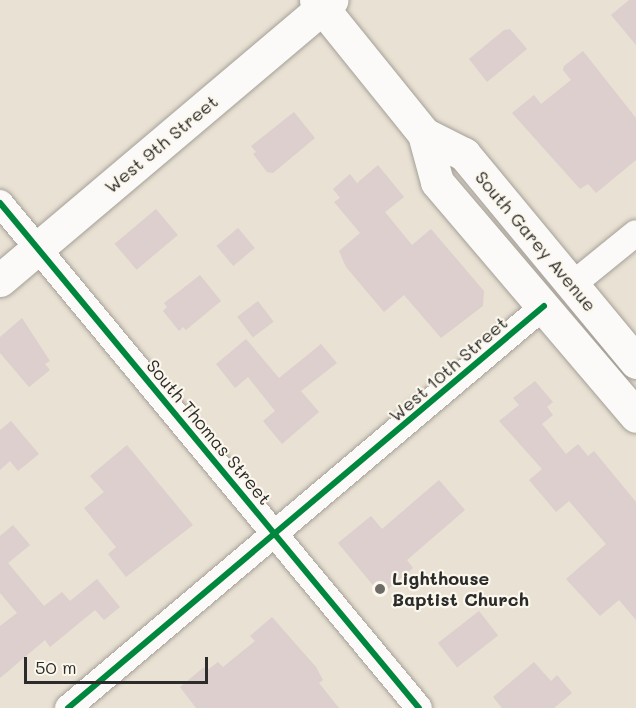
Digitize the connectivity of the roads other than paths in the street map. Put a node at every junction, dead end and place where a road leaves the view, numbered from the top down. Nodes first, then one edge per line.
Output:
1 (323, 2) edge
2 (424, 134) junction
3 (0, 203) edge
4 (636, 233) edge
5 (37, 248) junction
6 (0, 280) edge
7 (572, 285) junction
8 (544, 306) junction
9 (636, 362) edge
10 (636, 416) edge
11 (276, 536) junction
12 (68, 708) edge
13 (418, 708) edge

1 - 2 main road, South Garey Avenue
1 - 5 main road, West 9th Street
2 - 7 main road, South Garey Avenue
2 - 8 main road, South Garey Avenue
3 - 5 street, South Thomas Street
4 - 7 street
5 - 6 main road, West 9th Street
5 - 11 street, South Thomas Street
7 - 9 main road, South Garey Avenue
8 - 10 main road, South Garey Avenue
8 - 11 street, West 10th Street
11 - 12 street, West 10th Street
11 - 13 street, South Thomas Street

